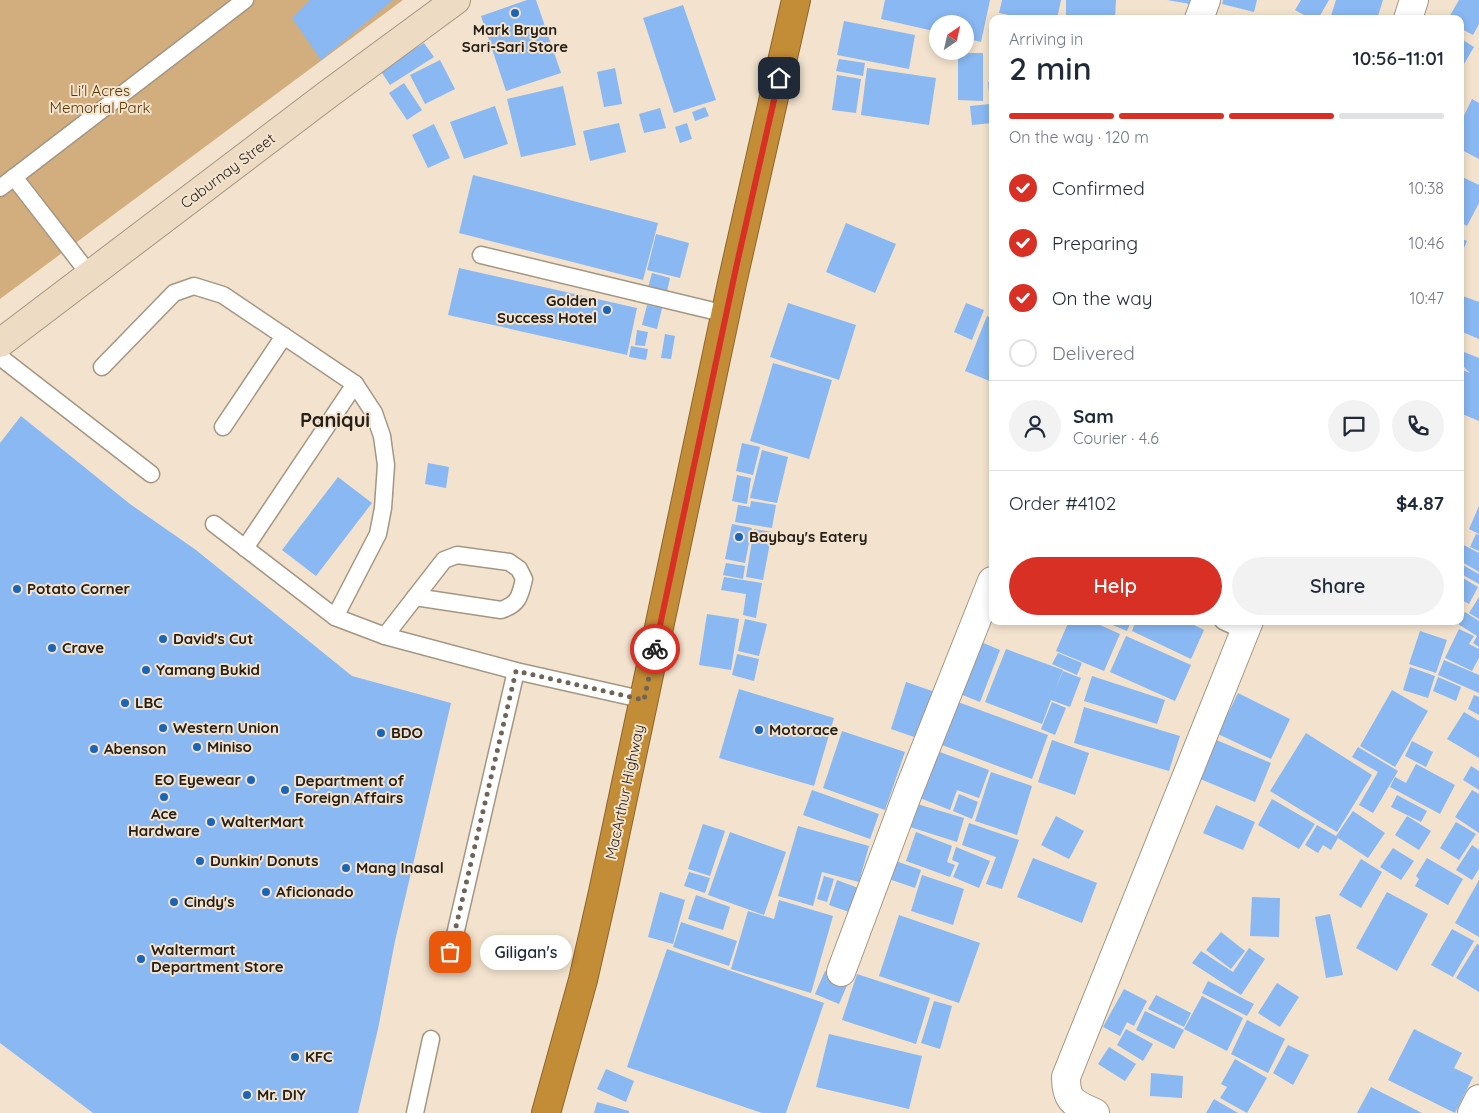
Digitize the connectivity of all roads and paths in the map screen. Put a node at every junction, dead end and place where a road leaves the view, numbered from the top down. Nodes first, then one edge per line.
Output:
1 (245, 0) edge
2 (456, 0) edge
3 (796, 0) edge
4 (1206, 0) edge
5 (1414, 0) edge
6 (1200, 15) edge
7 (1409, 15) edge
8 (14, 177) junction
9 (0, 188) edge
10 (481, 255) dead end
11 (90, 275) junction
12 (726, 314) junction
13 (284, 336) junction
14 (0, 343) edge
15 (0, 357) edge
16 (102, 367) dead end
17 (355, 384) junction
18 (224, 427) dead end
19 (151, 474) dead end
20 (214, 524) dead end
21 (245, 548) junction
22 (989, 589) edge
23 (415, 597) junction
24 (335, 617) junction
25 (1239, 625) edge
26 (385, 636) junction
27 (516, 671) junction
28 (644, 700) junction
29 (450, 952) dead end
30 (842, 972) dead end
31 (431, 1039) dead end
32 (1479, 1099) edge
33 (414, 1113) edge
34 (546, 1113) edge
35 (1095, 1113) edge
36 (1472, 1113) edge

1 - 8 lane
2 - 11 street, Caburnay Street
3 - 12 highway, MacArthur Highway
4 - 6 street
5 - 7 street
8 - 9 lane
8 - 11 lane
10 - 12 lane
11 - 14 street, Caburnay Street
12 - 28 highway, MacArthur Highway
13 - 16 lane
13 - 17 lane
13 - 18 lane
15 - 19 lane
17 - 21 lane
17 - 24 lane
20 - 21 lane
21 - 24 lane
22 - 30 street
23 - 23 lane
23 - 26 lane
24 - 26 lane
25 - 35 street
26 - 27 lane
27 - 28 lane
27 - 29 lane
28 - 34 highway, MacArthur Highway
31 - 33 lane
32 - 36 street

